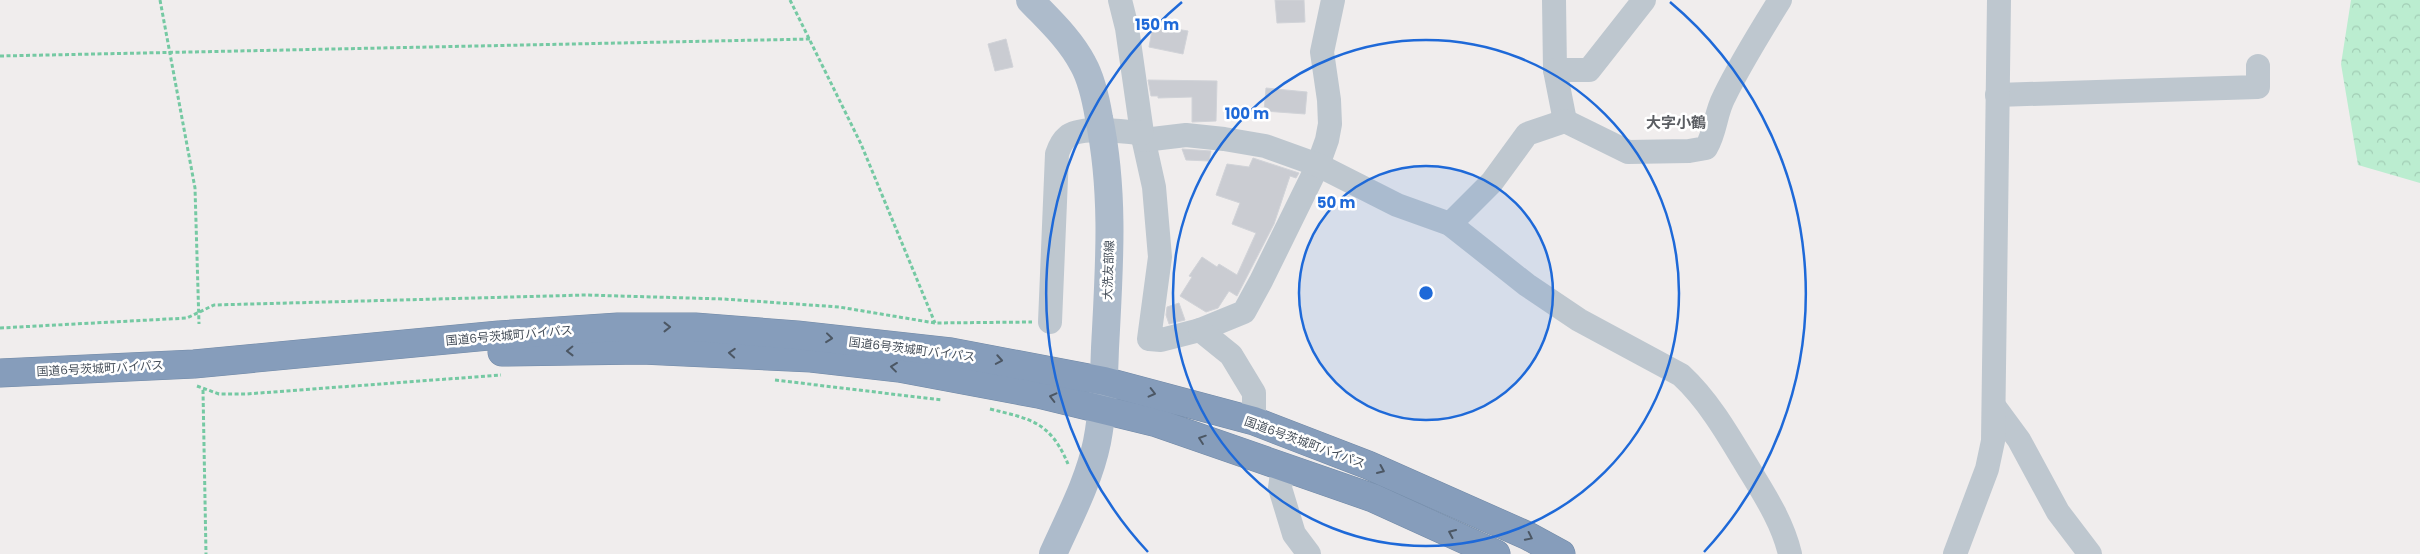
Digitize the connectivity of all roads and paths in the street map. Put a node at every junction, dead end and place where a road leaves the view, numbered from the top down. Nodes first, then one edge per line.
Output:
1 (160, 0) edge
2 (790, 0) edge
3 (1030, 0) edge
4 (1120, 0) edge
5 (1333, 0) edge
6 (1554, 0) edge
7 (1644, 0) edge
8 (1780, 0) edge
9 (2000, 0) edge
10 (810, 39) junction
11 (170, 52) junction
12 (0, 56) edge
13 (2258, 66) dead end
14 (1555, 70) junction
15 (1997, 95) junction
16 (1564, 121) junction
17 (1102, 131) junction
18 (1143, 137) junction
19 (1318, 165) junction
20 (1450, 224) junction
21 (200, 310) junction
22 (1244, 312) junction
23 (1050, 322) dead end
24 (935, 323) dead end
25 (199, 324) dead end
26 (0, 328) edge
27 (1200, 330) junction
28 (1231, 355) junction
29 (230, 360) junction
30 (0, 373) edge
31 (510, 374) dead end
32 (773, 380) dead end
33 (1104, 381) junction
34 (948, 401) dead end
35 (1994, 406) junction
36 (983, 407) dead end
37 (1101, 409) junction
38 (1254, 421) junction
39 (1283, 467) junction
40 (1080, 493) junction
41 (206, 554) edge
42 (1053, 554) edge
43 (1308, 554) edge
44 (1496, 554) edge
45 (1561, 554) edge
46 (1790, 554) edge
47 (1955, 554) edge
48 (2090, 554) edge

1 - 11 path
2 - 10 path
3 - 17 main road, 大洗友部線
4 - 18 street
5 - 19 street
6 - 14 street
7 - 14 street
8 - 16 street
9 - 15 street
10 - 11 path
10 - 24 path
11 - 12 path
11 - 21 path
13 - 15 street
14 - 16 street
15 - 35 street
16 - 20 street
17 - 18 street
17 - 23 street
17 - 33 main road, 大洗友部線
18 - 19 street
18 - 27 street
19 - 20 street
19 - 22 street
20 - 46 street
21 - 25 path
21 - 26 path
22 - 27 street
22 - 28 street
27 - 28 street
28 - 38 street
29 - 30 highway, 国道6号茨城町バイパス
29 -> 33 highway, 国道6号茨城町バイパス
37 -> 29 highway, 国道6号茨城町バイパス
31 - 41 path
32 - 34 path
33 - 37 main road, 大洗友部線
33 -> 38 highway, 国道6号茨城町バイパス
35 - 47 street
35 - 48 street
36 - 40 path
39 -> 37 highway, 国道6号茨城町バイパス
37 - 40 main road, 大洗友部線
38 -> 45 highway, 国道6号茨城町バイパス
39 - 43 street
44 -> 39 highway, 国道6号茨城町バイパス
40 - 42 main road, 大洗友部線

